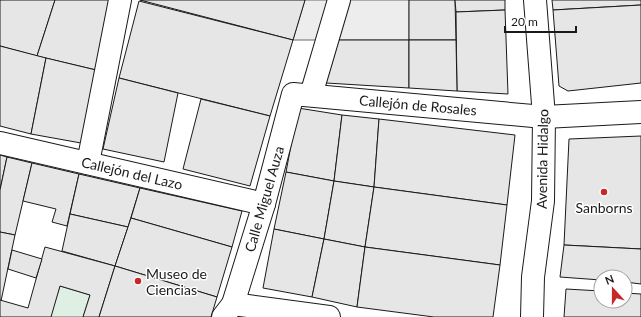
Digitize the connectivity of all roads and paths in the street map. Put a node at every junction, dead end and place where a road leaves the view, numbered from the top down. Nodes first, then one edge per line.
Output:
1 (120, 0) edge
2 (339, 0) edge
3 (535, 0) edge
4 (302, 95) junction
5 (641, 112) edge
6 (544, 117) junction
7 (0, 143) edge
8 (88, 163) junction
9 (264, 204) junction
10 (228, 310) edge
11 (305, 315) edge
12 (329, 317) edge
13 (532, 317) edge

1 - 8 street
2 - 4 street, Calle Miguel Auza
3 - 6 street, Avenida Hidalgo
4 - 6 street, Callejón de Rosales
4 - 9 street, Calle Miguel Auza
5 - 6 street, Callejón de Rosales
6 - 13 street, Avenida Hidalgo
7 - 8 street, Callejón del Lazo
8 - 9 street, Callejón del Lazo
9 - 10 street, Calle Miguel Auza
10 - 11 street
11 - 12 street

